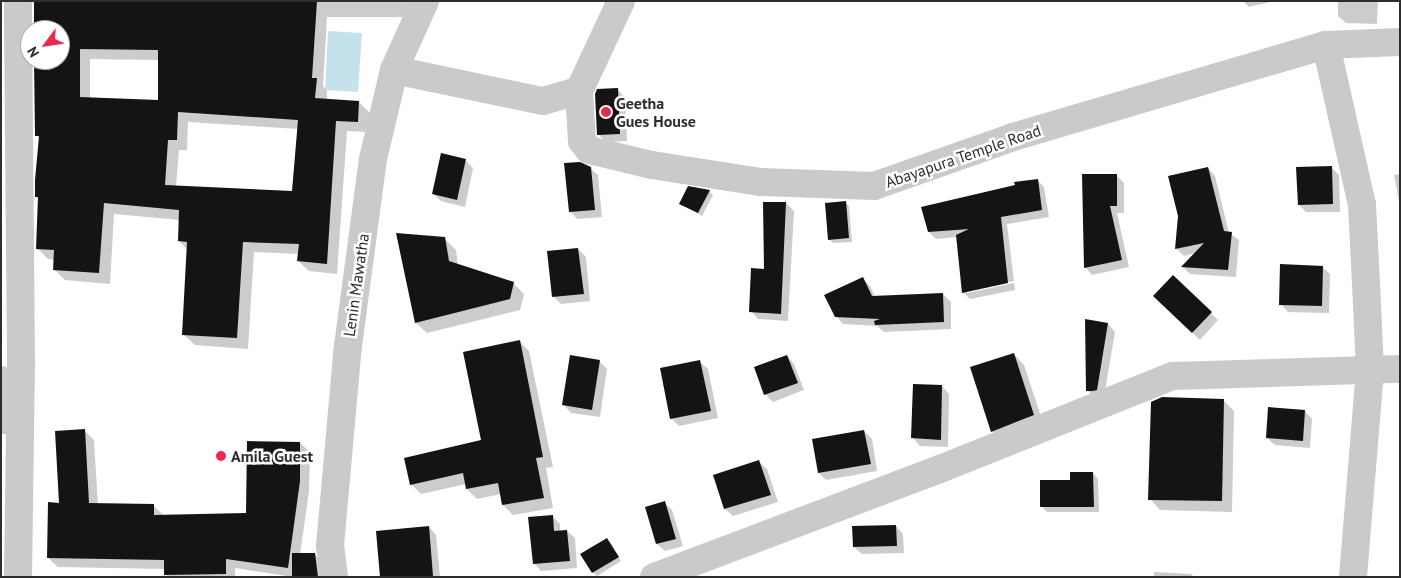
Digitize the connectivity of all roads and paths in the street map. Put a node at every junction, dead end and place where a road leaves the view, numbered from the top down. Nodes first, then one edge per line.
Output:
1 (18, 1) edge
2 (425, 1) edge
3 (621, 1) edge
4 (1400, 42) edge
5 (1326, 45) junction
6 (394, 70) junction
7 (580, 91) junction
8 (1400, 369) edge
9 (1370, 370) junction
10 (18, 577) edge
11 (334, 577) edge
12 (654, 577) edge
13 (1352, 577) edge

1 - 10 street
2 - 6 street, Lenin Mawatha
3 - 7 street, Abayapura Temple Road
4 - 5 street, Abayapura Temple Road
5 - 7 street, Abayapura Temple Road
5 - 9 street
6 - 7 street
6 - 11 street, Lenin Mawatha
8 - 9 street
9 - 12 street
9 - 13 street

